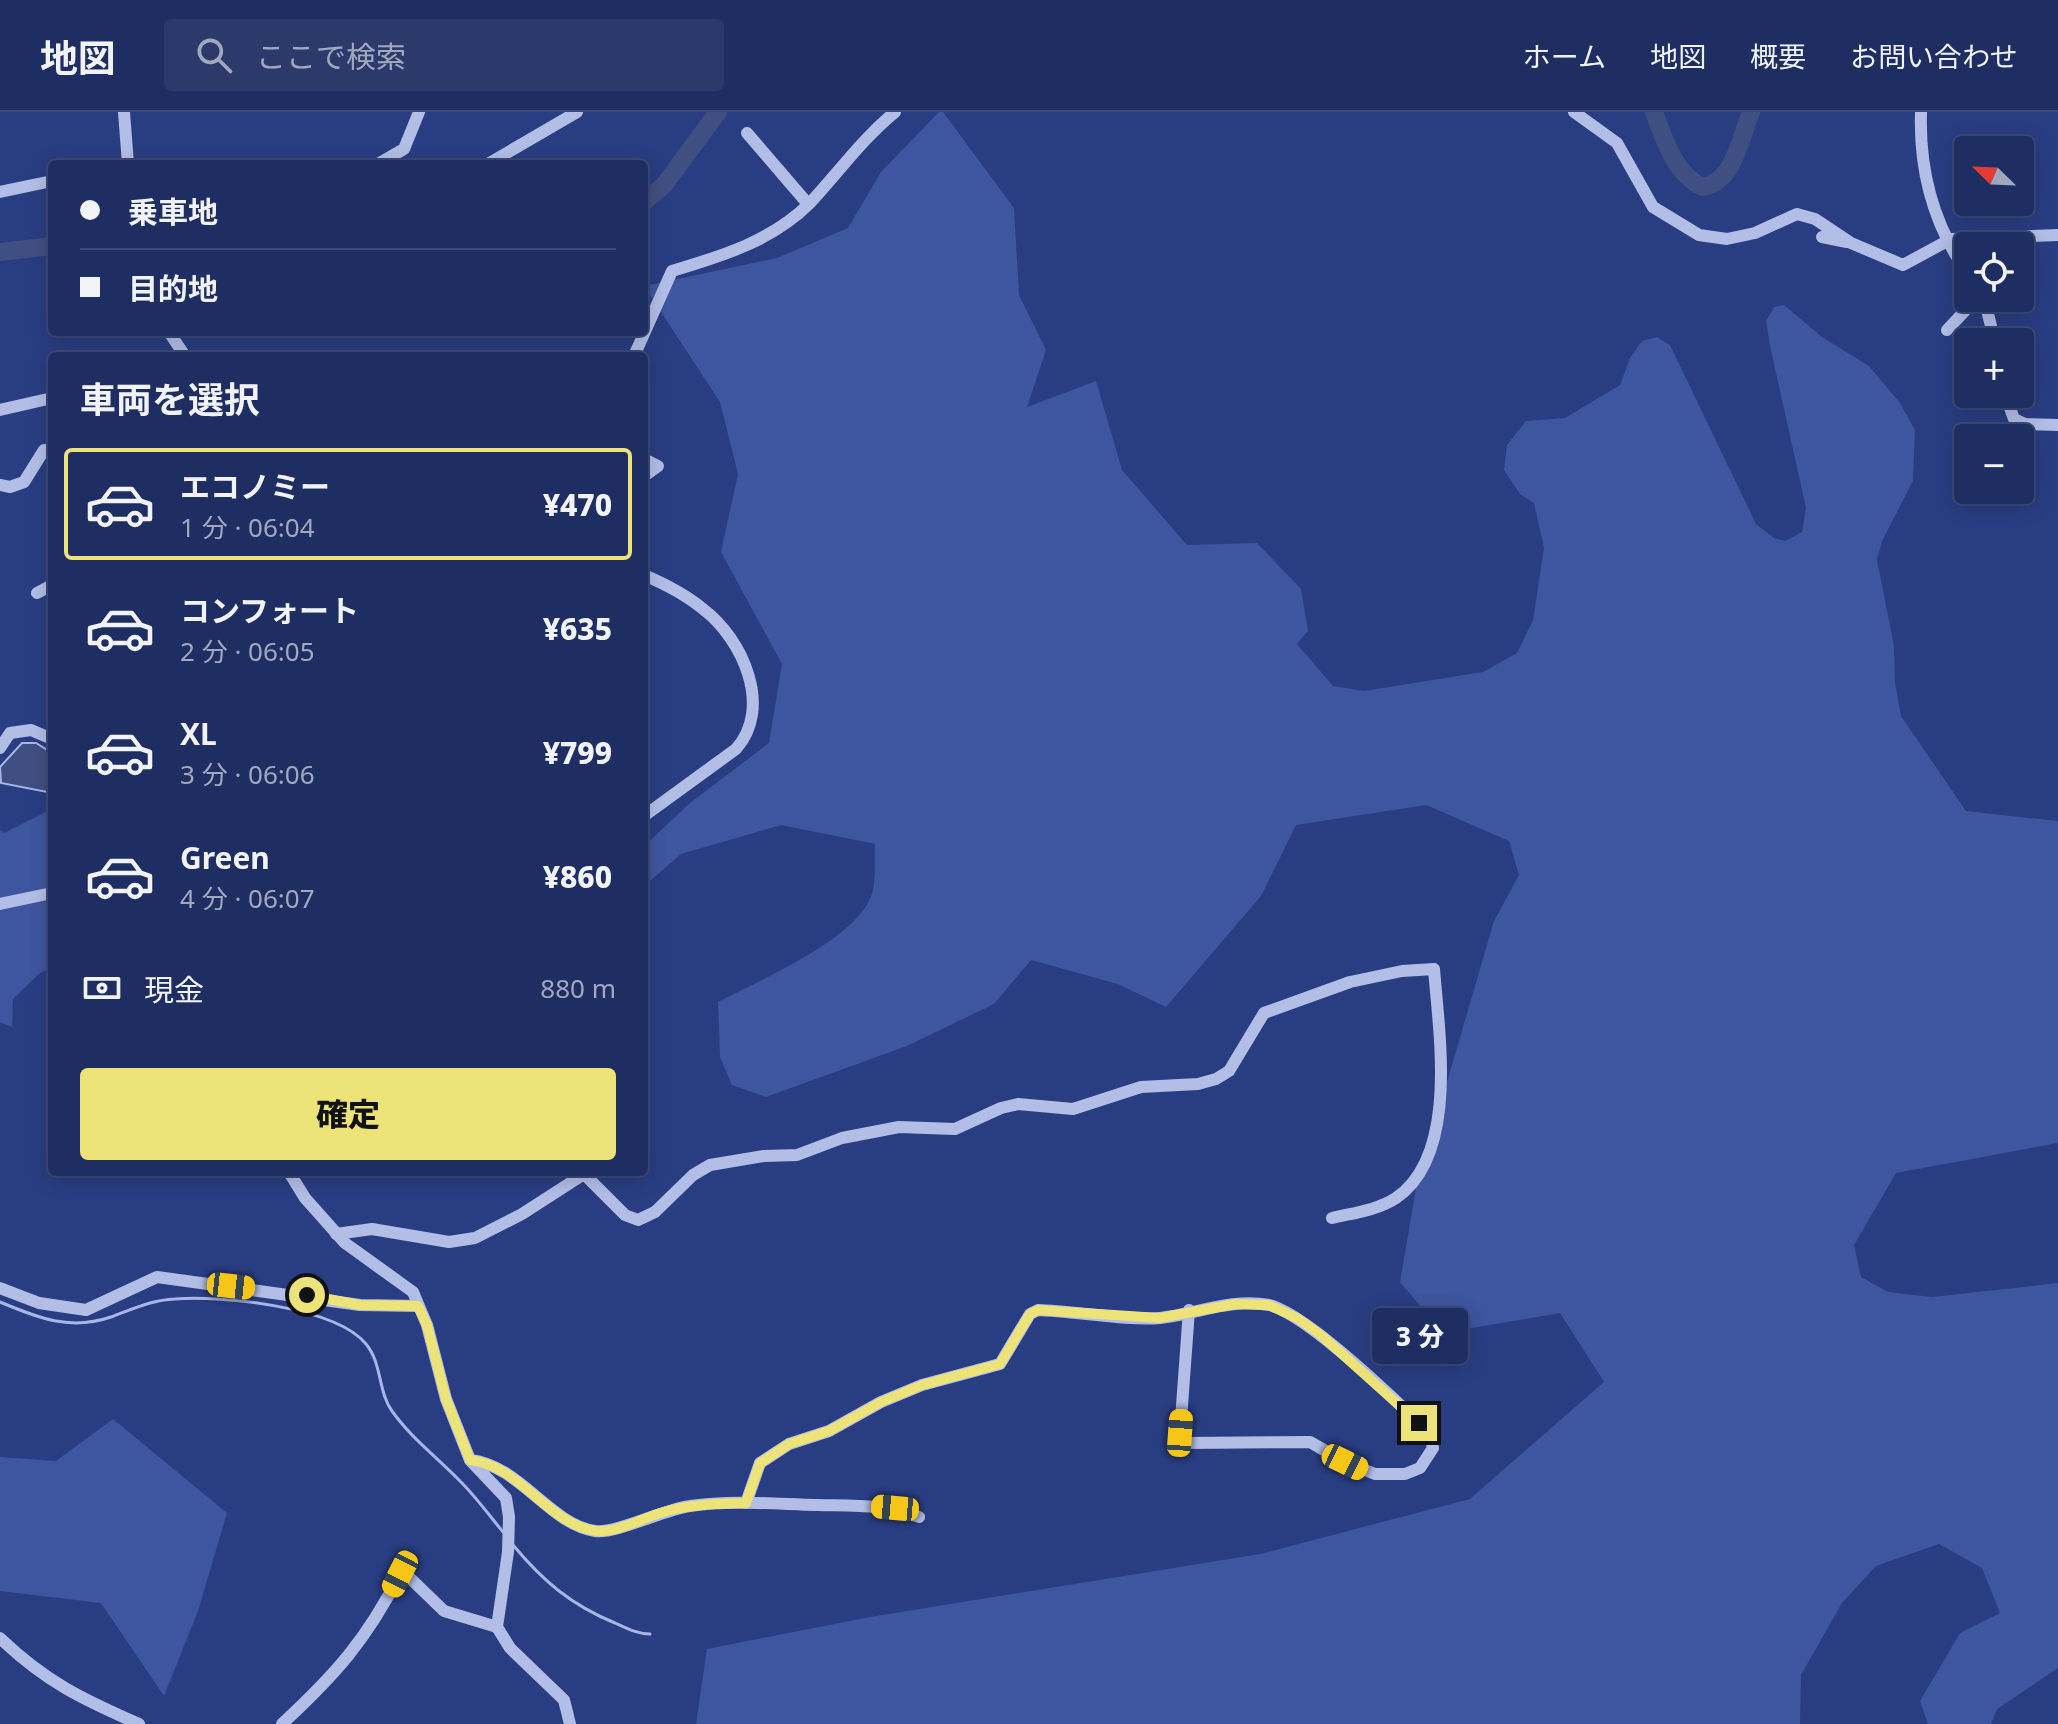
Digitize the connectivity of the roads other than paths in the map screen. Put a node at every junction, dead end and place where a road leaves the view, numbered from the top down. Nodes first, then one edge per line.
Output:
1 (124, 112) edge
2 (419, 112) edge
3 (577, 112) edge
4 (895, 112) edge
5 (1574, 112) edge
6 (1921, 112) edge
7 (747, 133) dead end
8 (128, 160) edge
9 (385, 160) edge
10 (495, 160) edge
11 (48, 182) edge
12 (0, 192) edge
13 (808, 204) junction
14 (2058, 235) edge
15 (1822, 237) dead end
16 (1946, 242) junction
17 (1851, 243) junction
18 (1954, 254) edge
19 (1964, 312) edge
20 (648, 325) edge
21 (1947, 330) dead end
22 (48, 399) edge
23 (2010, 408) edge
24 (0, 410) edge
25 (2058, 425) edge
26 (48, 450) edge
27 (648, 461) edge
28 (648, 473) edge
29 (0, 485) edge
30 (648, 577) edge
31 (48, 587) edge
32 (37, 593) dead end
33 (48, 737) edge
34 (0, 748) edge
35 (648, 813) edge
36 (48, 894) edge
37 (0, 904) edge
38 (291, 1176) edge
39 (581, 1176) edge
40 (586, 1176) edge
41 (1332, 1218) dead end
42 (336, 1234) junction
43 (0, 1288) edge
44 (418, 1306) junction
45 (1189, 1310) junction
46 (470, 1460) junction
47 (746, 1503) junction
48 (919, 1517) dead end
49 (497, 1627) junction
50 (0, 1638) edge
51 (139, 1724) edge
52 (282, 1724) edge
53 (570, 1724) edge

1 - 8 street
2 - 9 street
3 - 10 street
4 - 13 street
5 - 17 street
6 - 16 street
7 - 13 street
11 - 12 street
13 - 20 street
14 - 16 street
15 - 17 street
16 - 17 street
16 - 18 street
19 - 21 street
22 - 24 street
23 - 25 street
26 - 29 street
27 - 28 street
30 - 35 street
31 - 32 street
33 - 34 street
36 - 37 street
38 - 42 street
39 - 42 street
40 - 41 street
42 - 44 street
43 - 44 street
44 - 46 street
45 - 45 street
45 - 47 street
46 - 47 street
46 - 49 street
47 - 48 street
49 - 52 street
49 - 53 street
50 - 51 street

